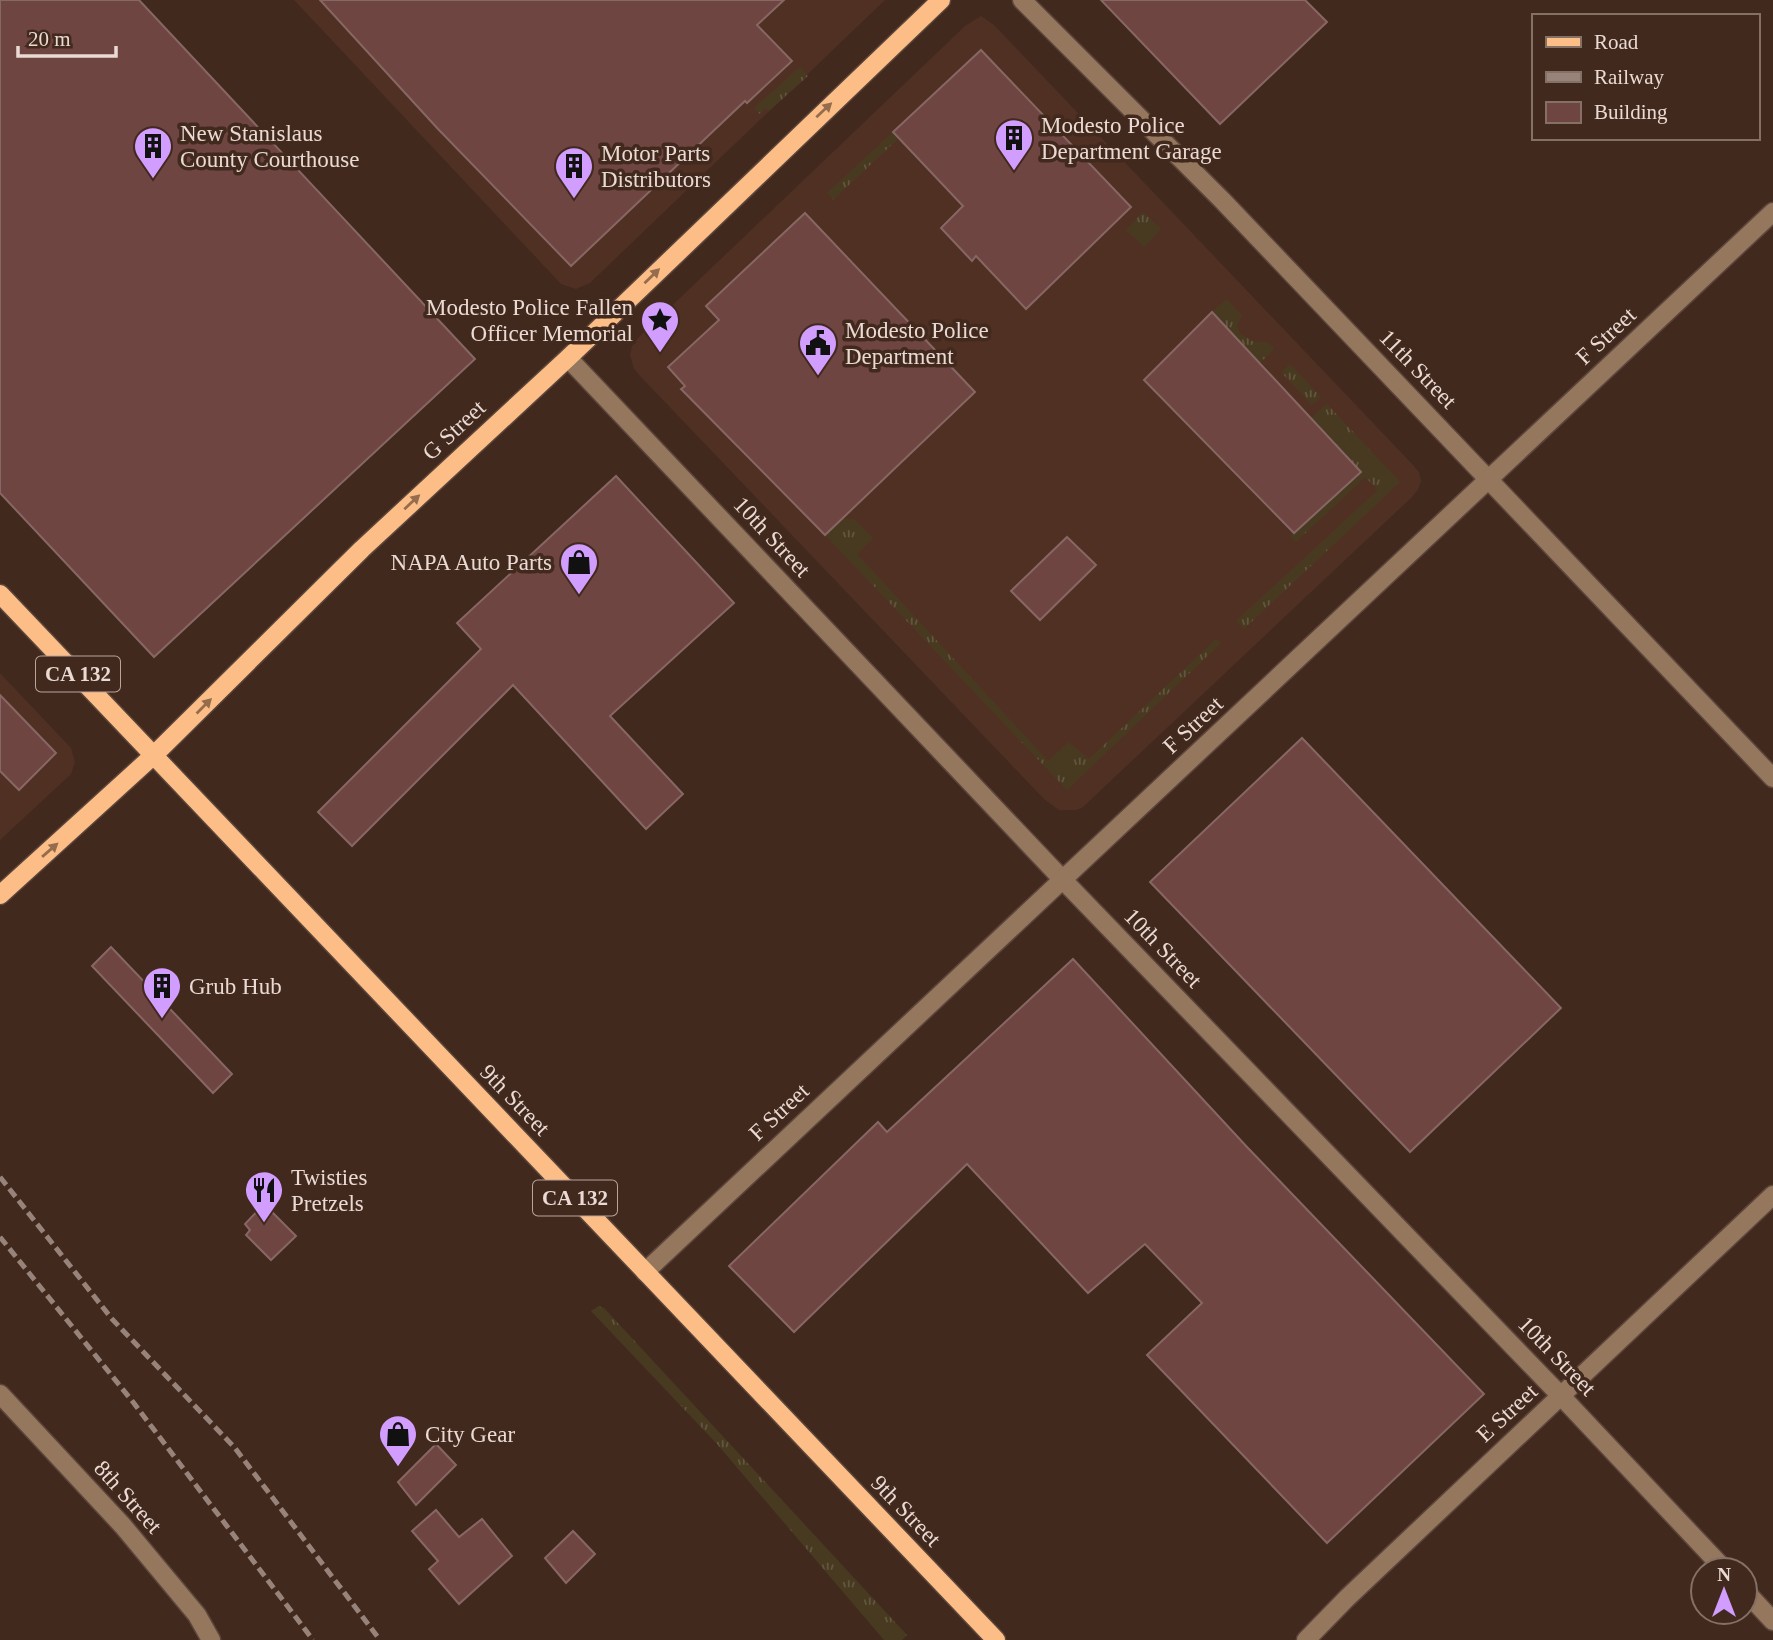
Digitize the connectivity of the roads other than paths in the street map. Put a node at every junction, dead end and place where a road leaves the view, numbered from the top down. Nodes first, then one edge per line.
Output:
1 (941, 0) edge
2 (1022, 0) edge
3 (1773, 212) edge
4 (568, 358) junction
5 (1489, 479) junction
6 (0, 594) edge
7 (155, 754) junction
8 (1773, 778) edge
9 (1063, 881) junction
10 (0, 895) edge
11 (1773, 1195) edge
12 (645, 1272) junction
13 (0, 1394) edge
14 (1561, 1396) junction
15 (1712, 1556) edge
16 (1759, 1606) edge
17 (1773, 1621) edge
18 (211, 1640) edge
19 (996, 1640) edge
20 (1306, 1640) edge

4 -> 1 main road, G Street
2 - 5 street, 11th Street
3 - 5 street, F Street
7 -> 4 main road, G Street
4 - 9 street, 10th Street
5 - 8 street, 11th Street
5 - 9 street, F Street
6 - 7 main road, 9th Street / CA 132
10 -> 7 main road, G Street
7 - 12 main road, 9th Street / CA 132
9 - 12 street, F Street
9 - 14 street, 10th Street
11 - 14 street, E Street
12 - 19 main road, 9th Street / CA 132
13 - 18 street, 8th Street
14 - 15 street, 10th Street
14 - 20 street, E Street
16 - 17 street

